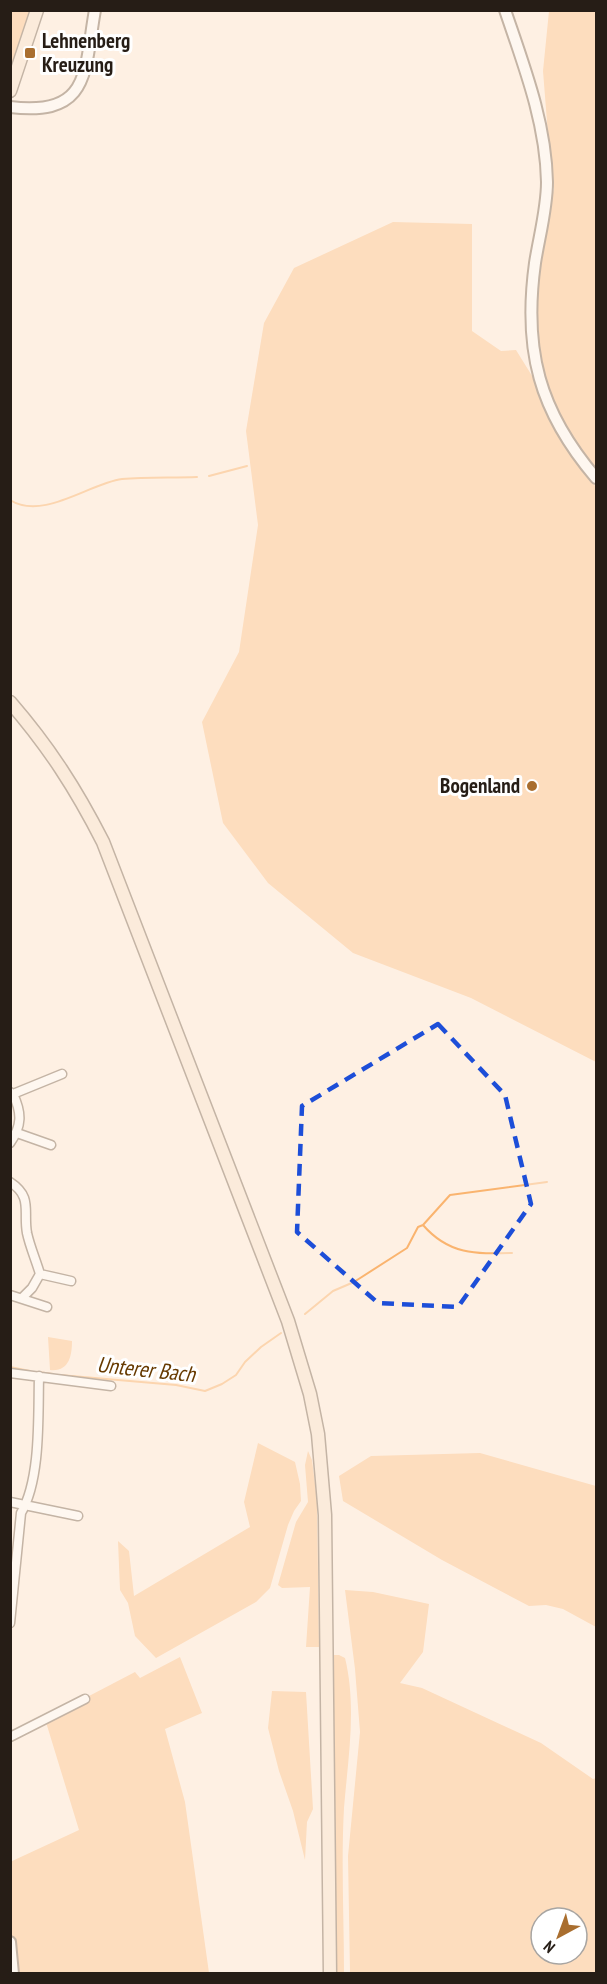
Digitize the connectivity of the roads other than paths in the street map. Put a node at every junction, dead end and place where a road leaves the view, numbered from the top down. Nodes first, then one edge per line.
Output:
1 (37, 10) edge
2 (95, 10) edge
3 (505, 10) edge
4 (10, 91) edge
5 (10, 107) edge
6 (597, 478) edge
7 (10, 702) edge
8 (62, 1074) dead end
9 (12, 1093) edge
10 (18, 1133) junction
11 (10, 1143) edge
12 (51, 1145) dead end
13 (10, 1182) edge
14 (40, 1274) junction
15 (71, 1281) dead end
16 (10, 1294) edge
17 (22, 1298) junction
18 (47, 1307) dead end
19 (10, 1373) edge
20 (39, 1376) junction
21 (111, 1386) dead end
22 (10, 1502) edge
23 (27, 1504) junction
24 (78, 1516) dead end
25 (10, 1623) edge
26 (85, 1700) dead end
27 (10, 1737) edge
28 (10, 1942) edge
29 (13, 1974) edge
30 (330, 1974) edge

1 - 4 main road
2 - 5 street
3 - 6 street
7 - 30 main road
8 - 9 street
9 - 10 street
10 - 11 street
10 - 12 street
13 - 14 street
14 - 15 street
14 - 17 street
16 - 17 street
17 - 18 street
19 - 20 street
20 - 21 street
20 - 23 street
22 - 23 street
23 - 24 street
23 - 25 street
26 - 27 street
28 - 29 street

